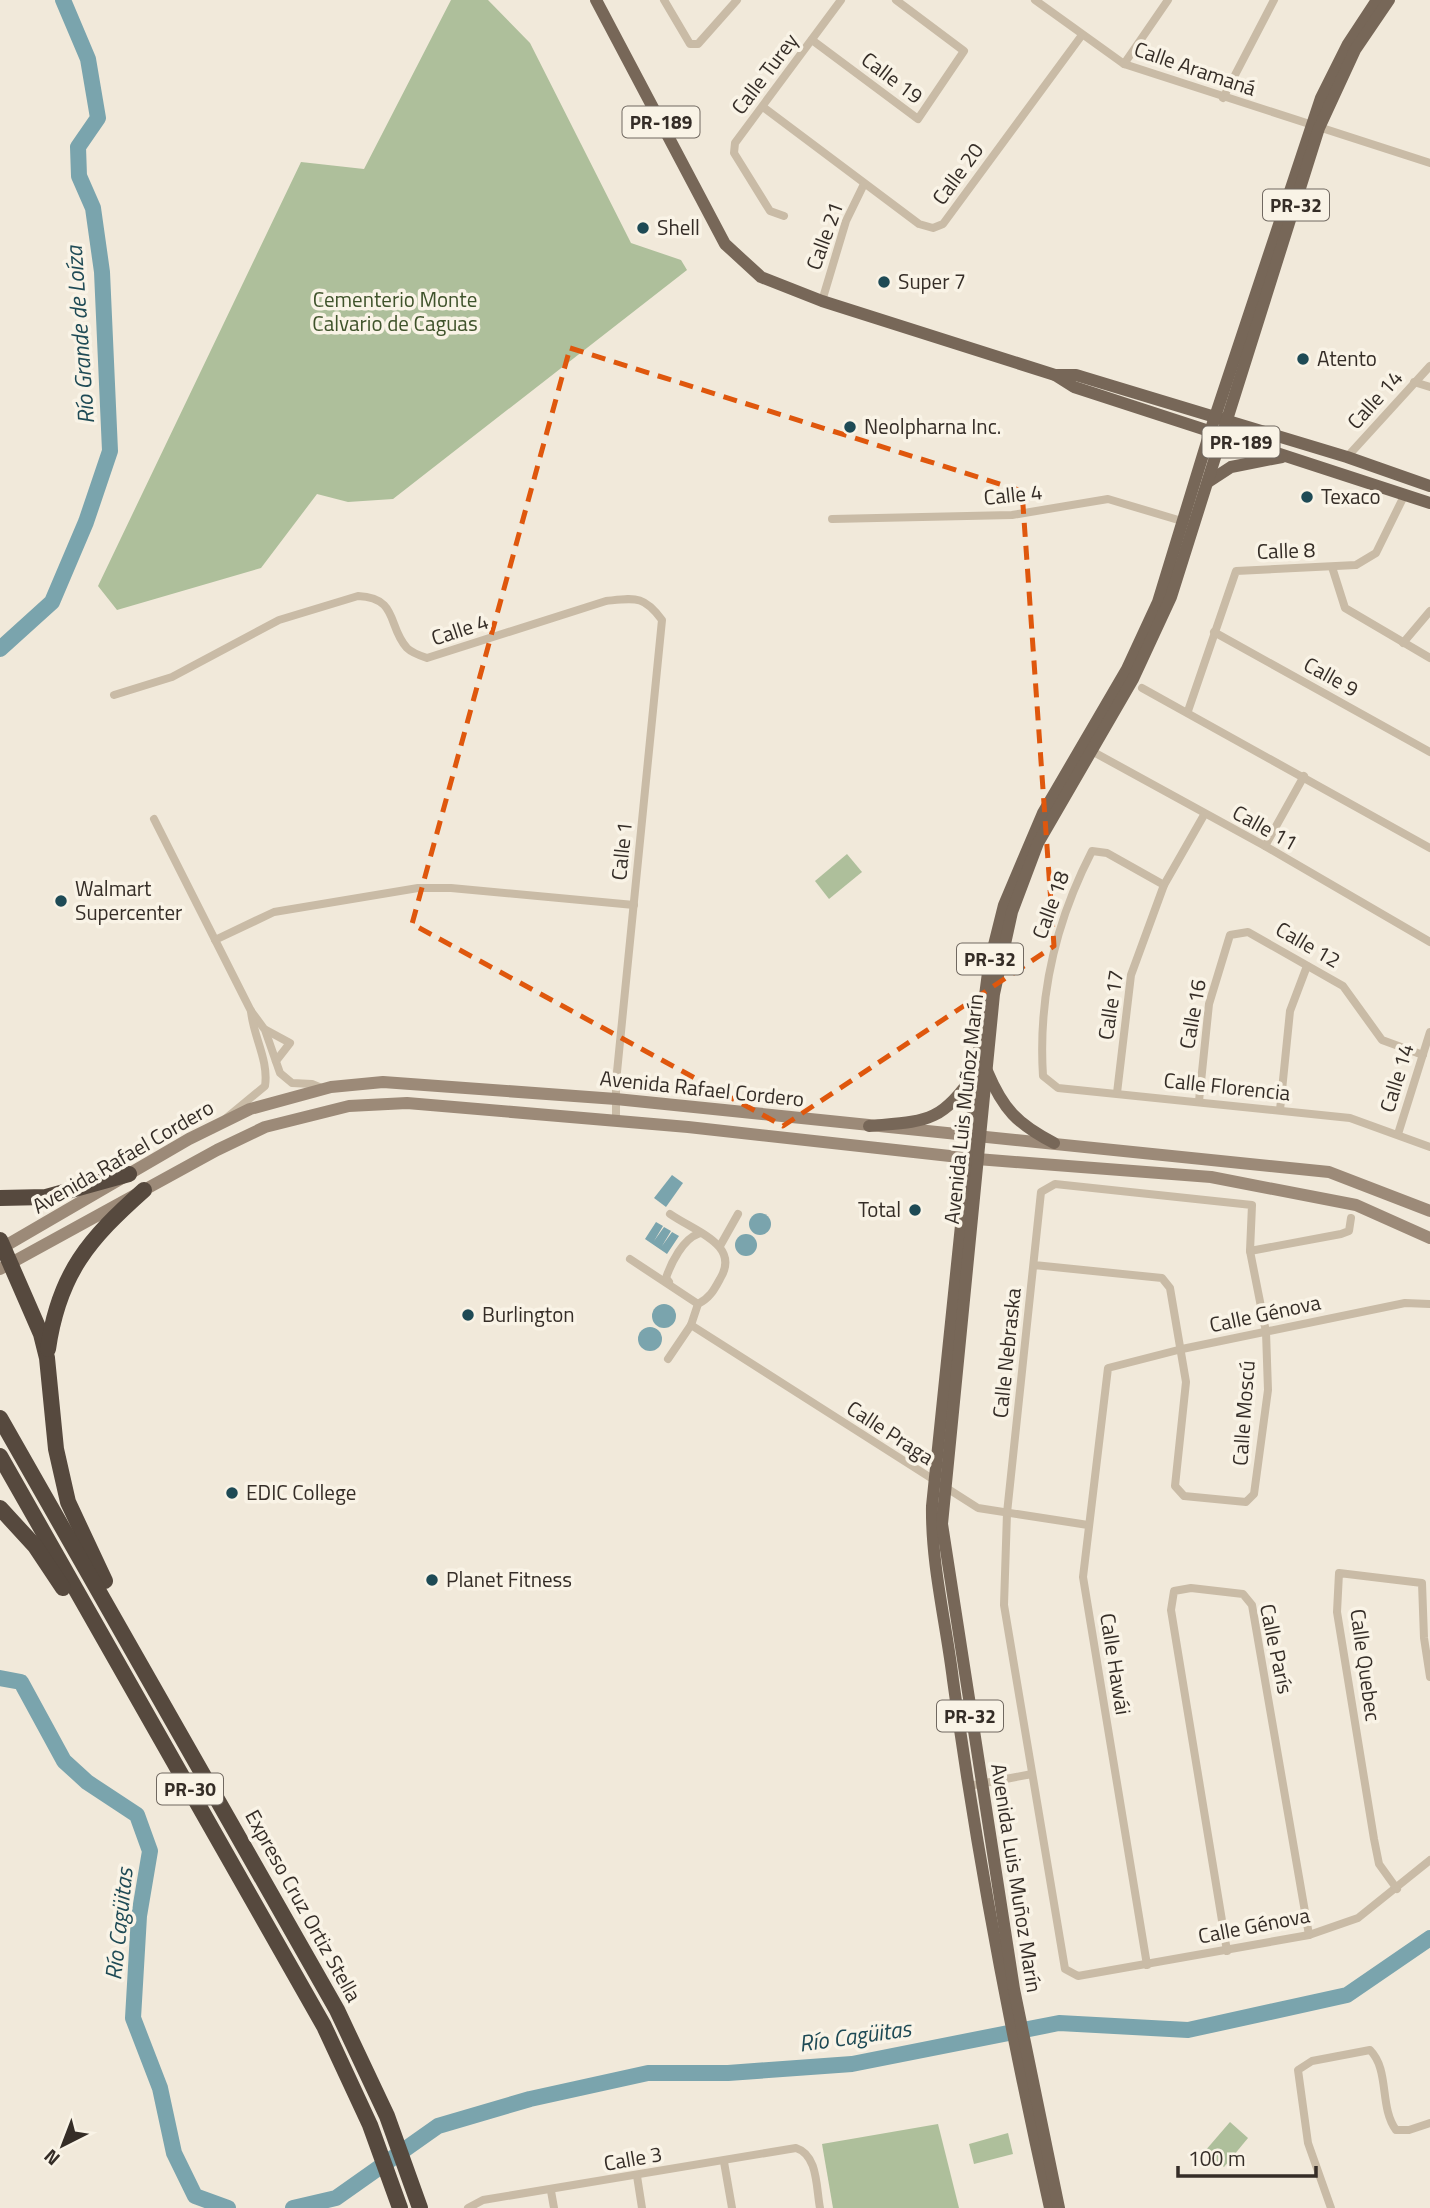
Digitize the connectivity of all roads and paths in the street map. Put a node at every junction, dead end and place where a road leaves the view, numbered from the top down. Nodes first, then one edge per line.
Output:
1 (596, 0) edge
2 (664, 0) edge
3 (737, 0) edge
4 (841, 0) edge
5 (896, 0) edge
6 (1035, 0) edge
7 (1168, 0) edge
8 (1274, 0) edge
9 (1377, 0) edge
10 (1389, 0) edge
11 (1082, 35) junction
12 (812, 40) junction
13 (1124, 64) junction
14 (1223, 98) junction
15 (763, 107) junction
16 (1315, 127) junction
17 (1430, 163) edge
18 (864, 184) junction
19 (784, 216) dead end
20 (822, 300) junction
21 (1430, 366) edge
22 (1055, 375) junction
23 (1414, 382) junction
24 (1430, 387) edge
25 (1230, 394) junction
26 (1175, 406) junction
27 (1221, 419) junction
28 (1178, 420) junction
29 (1265, 433) junction
30 (1216, 434) junction
31 (1287, 457) junction
32 (1348, 457) junction
33 (1204, 458) junction
34 (1208, 482) junction
35 (1430, 486) edge
36 (1405, 494) junction
37 (1430, 503) edge
38 (832, 519) dead end
39 (1189, 524) junction
40 (1332, 567) junction
41 (635, 598) joint
42 (1430, 611) edge
43 (1214, 632) junction
44 (1403, 643) junction
45 (1430, 658) edge
46 (1142, 688) dead end
47 (114, 695) dead end
48 (1188, 711) junction
49 (1087, 748) junction
50 (1430, 752) edge
51 (1304, 776) junction
52 (1204, 814) junction
53 (154, 819) dead end
54 (1265, 846) junction
55 (1430, 848) edge
56 (1164, 885) junction
57 (634, 905) junction
58 (1230, 935) joint
59 (215, 940) junction
60 (1430, 942) edge
61 (1307, 966) junction
62 (251, 1011) junction
63 (265, 1030) junction
64 (1430, 1032) edge
65 (1042, 1053) joint
66 (1423, 1055) junction
67 (276, 1060) junction
68 (981, 1070) junction
69 (324, 1089) junction
70 (1116, 1093) junction
71 (616, 1100) junction
72 (1199, 1101) junction
73 (1280, 1110) junction
74 (224, 1121) junction
75 (616, 1122) junction
76 (869, 1126) junction
77 (1398, 1134) junction
78 (974, 1135) junction
79 (1054, 1143) junction
80 (1430, 1147) edge
81 (972, 1158) junction
82 (130, 1174) junction
83 (144, 1190) junction
84 (0, 1198) edge
85 (1430, 1211) edge
86 (670, 1214) dead end
87 (738, 1214) dead end
88 (1351, 1218) dead end
89 (698, 1234) junction
90 (1430, 1238) edge
91 (1, 1246) edge
92 (720, 1246) junction
93 (1250, 1251) junction
94 (631, 1259) dead end
95 (1034, 1265) junction
96 (6, 1266) edge
97 (670, 1285) junction
98 (698, 1304) junction
99 (1430, 1304) edge
100 (691, 1325) junction
101 (1266, 1332) junction
102 (1182, 1349) junction
103 (47, 1358) junction
104 (668, 1359) dead end
105 (1108, 1368) joint
106 (0, 1418) edge
107 (0, 1457) edge
108 (939, 1486) junction
109 (0, 1508) edge
110 (1007, 1513) junction
111 (1087, 1525) junction
112 (120, 1626) junction
113 (101, 1634) junction
114 (1430, 1677) edge
115 (1032, 1774) junction
116 (974, 1785) junction
117 (1430, 1860) edge
118 (1397, 1889) junction
119 (1309, 1935) junction
120 (1227, 1951) junction
121 (1147, 1965) junction
122 (1065, 1969) joint
123 (1030, 2098) junction
124 (1430, 2123) edge
125 (724, 2162) junction
126 (637, 2176) junction
127 (551, 2191) junction
128 (419, 2206) edge
129 (400, 2208) edge
130 (468, 2208) edge
131 (554, 2208) edge
132 (642, 2208) edge
133 (732, 2208) edge
134 (820, 2208) edge
135 (1050, 2208) edge
136 (1059, 2208) edge
137 (1331, 2208) edge

1 - 20 main road, PR-189
2 - 3 street
4 - 12 street, Calle Turey
5 - 12 street, Calle 19
6 - 11 street, Calle Aramaná
7 - 13 street
8 - 14 street
9 - 16 main road, Avenida Luis Muñoz Marín / PR-32
10 - 16 main road, Avenida Luis Muñoz Marín / PR-32
11 - 13 street, Calle Aramaná
11 - 18 street, Calle 20
12 - 15 street, Calle Turey
13 - 14 street, Calle Aramaná
14 - 16 street, Calle Aramaná
15 - 18 street, Calle 20
15 - 19 street, Calle Turey
16 - 17 street, Calle Aramaná
16 - 25 main road, Avenida Luis Muñoz Marín / PR-32
18 - 20 street, Calle 21
20 - 22 main road, PR-189
21 - 23 street, Calle 14
22 - 26 main road, PR-189
22 - 28 main road, PR-189
23 - 24 street
23 - 32 street, Calle 14
25 - 26 main road
25 - 27 main road, Avenida Luis Muñoz Marín / PR-32
25 - 29 main road
26 - 27 main road, PR-189
27 - 29 main road, PR-189
27 - 30 main road, Avenida Luis Muñoz Marín / PR-32
28 - 30 main road, PR-189
28 - 33 main road
29 - 32 main road, PR-189
30 - 31 main road, PR-189
30 - 33 main road, Avenida Luis Muñoz Marín / PR-32
30 - 34 main road, Avenida Luis Muñoz Marín / PR-32
31 - 34 main road
31 - 36 main road, PR-189
32 - 35 main road, PR-189
33 - 39 main road, Avenida Luis Muñoz Marín / PR-32
34 - 39 main road, Avenida Luis Muñoz Marín / PR-32
36 - 37 main road, PR-189
36 - 40 street, Calle 8
38 - 39 street, Calle 4
39 - 49 main road, Avenida Luis Muñoz Marín / PR-32
40 - 43 street, Calle 8
40 - 44 street
41 - 47 street, Calle 4
41 - 57 street, Calle 1
42 - 44 street
43 - 48 street, Calle 8
43 - 50 street, Calle 9
44 - 45 street
46 - 48 street
48 - 51 street
49 - 52 street, Calle 11
49 - 68 main road, Avenida Luis Muñoz Marín / PR-32
51 - 54 street
51 - 55 street
52 - 54 street, Calle 11
52 - 56 street, Calle 17
53 - 59 street
54 - 60 street, Calle 11
56 - 65 street, Calle 18
56 - 70 street, Calle 17
57 - 59 street
57 - 71 street, Calle 1
58 - 61 street, Calle 12
58 - 72 street, Calle 16
59 - 62 street
61 - 66 street, Calle 12
61 - 73 street
62 - 63 street
62 - 74 street
63 - 67 street
63 - 67 street
64 - 66 street, Calle 14
65 - 70 street, Calle Florencia
66 - 77 street, Calle 14
67 - 69 street
68 - 76 main road
68 - 78 main road, Avenida Luis Muñoz Marín / PR-32
68 - 79 main road
69 - 71 main road, Avenida Rafael Cordero
69 - 74 main road, Avenida Rafael Cordero
70 - 72 street, Calle Florencia
71 - 75 street, Calle 1
71 - 76 main road, Avenida Rafael Cordero
72 - 73 street, Calle Florencia
73 - 77 street, Calle Florencia
74 - 82 main road, Avenida Rafael Cordero
75 - 81 main road, Avenida Rafael Cordero
75 - 83 main road, Avenida Rafael Cordero
76 - 78 main road, Avenida Rafael Cordero
77 - 80 street, Calle Florencia
78 - 79 main road, Avenida Rafael Cordero
78 - 81 main road, Avenida Luis Muñoz Marín / PR-32
79 - 85 main road, Avenida Rafael Cordero
81 - 90 main road, Avenida Rafael Cordero
81 - 108 main road, Avenida Luis Muñoz Marín / PR-32
82 - 84 highway
82 - 91 main road, Avenida Rafael Cordero
83 - 96 main road, Avenida Rafael Cordero
83 - 103 highway
86 - 89 street
87 - 92 street
88 - 93 street
89 - 92 street
89 - 97 street
91 - 96 highway
92 - 98 street
93 - 95 street, Calle Nebraska
93 - 101 street, Calle Moscú
94 - 97 street
95 - 102 street
95 - 110 street, Calle Nebraska
96 - 103 highway
97 - 98 street
98 - 100 street
99 - 101 street, Calle Génova
100 - 104 street
100 - 108 street, Calle Praga
101 - 102 street, Calle Génova
101 - 102 street, Calle Moscú
102 - 105 street, Calle Génova
103 - 112 highway
105 - 111 street, Calle Hawái
106 - 112 highway, Expreso Cruz Ortiz Stella / PR-30
107 - 113 highway, Expreso Cruz Ortiz Stella / PR-30
108 - 110 street, Calle Praga
108 - 116 main road, Avenida Luis Muñoz Marín / PR-32
109 - 113 highway
110 - 111 street, Calle Praga
110 - 115 street, Calle Nebraska
111 - 121 street, Calle Hawái
112 - 128 highway, Expreso Cruz Ortiz Stella / PR-30
113 - 129 highway, Expreso Cruz Ortiz Stella / PR-30
114 - 118 street, Calle Quebec
115 - 116 street
115 - 122 street, Calle Nebraska
116 - 123 main road, Avenida Luis Muñoz Marín / PR-32
117 - 118 street, Calle Génova
118 - 119 street, Calle Génova
119 - 120 street, Calle Génova
119 - 120 street, Calle París
120 - 121 street, Calle Génova
121 - 122 street, Calle Génova
123 - 135 main road, Avenida Luis Muñoz Marín / PR-32
123 - 136 main road, Avenida Luis Muñoz Marín / PR-32
124 - 137 street
125 - 126 street, Calle 3
125 - 133 street
125 - 134 street, Calle 3
126 - 127 street, Calle 3
126 - 132 street
127 - 130 street, Calle 3
127 - 131 street

